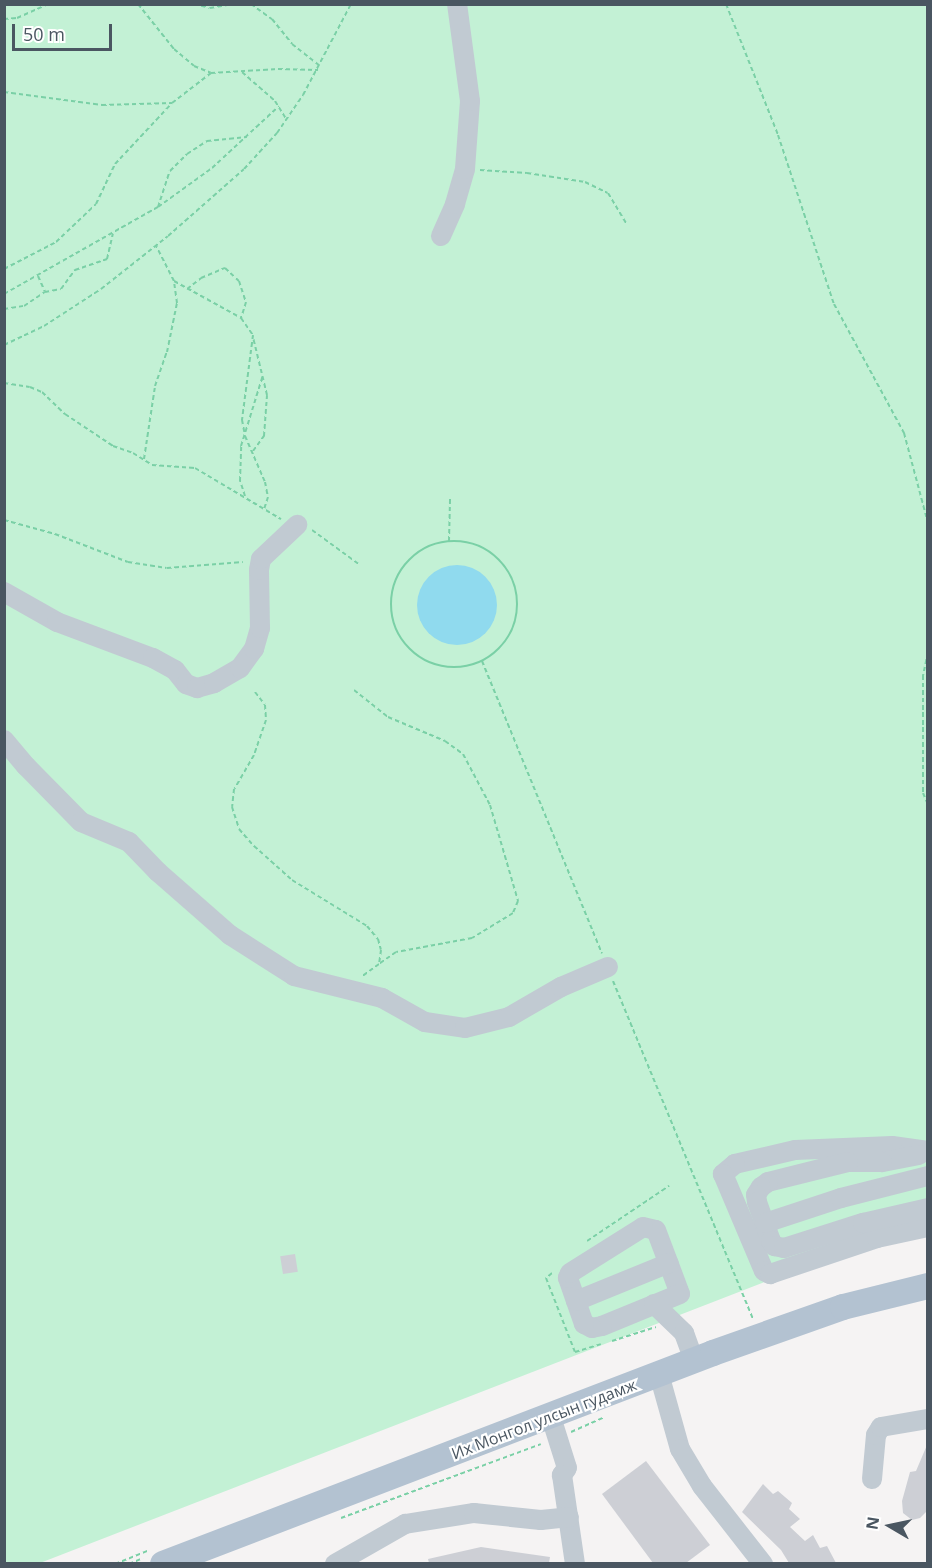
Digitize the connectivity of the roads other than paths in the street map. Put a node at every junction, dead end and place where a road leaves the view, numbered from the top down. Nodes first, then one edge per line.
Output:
1 (457, 4) edge
2 (441, 236) dead end
3 (297, 525) road end
4 (4, 592) edge
5 (4, 740) edge
6 (608, 968) road end
7 (927, 1152) edge
8 (927, 1176) edge
9 (927, 1208) edge
10 (765, 1223) junction
11 (927, 1227) edge
12 (669, 1263) junction
13 (927, 1286) edge
14 (680, 1294) junction
15 (576, 1301) junction
16 (654, 1304) junction
17 (684, 1333) junction
18 (694, 1360) junction
19 (659, 1374) junction
20 (545, 1419) junction
21 (927, 1419) edge
22 (872, 1479) dead end
23 (569, 1516) junction
24 (156, 1557) edge
25 (335, 1563) edge
26 (575, 1563) edge
27 (763, 1563) edge

1 - 2 street
3 - 4 street
5 - 6 street
7 - 10 street
7 - 11 street
8 - 10 street
9 - 10 street
12 - 14 street
12 - 15 street
12 - 15 street
13 - 18 main road, Их Монгол улсын гудамж
14 - 16 street
14 - 17 street
15 - 16 street
16 - 17 street
17 - 18 street
18 - 19 main road, Их Монгол улсын гудамж
19 - 20 main road, Их Монгол улсын гудамж
19 - 27 street
20 - 23 street
20 - 24 main road, Их Монгол улсын гудамж
21 - 22 street
23 - 25 street
23 - 26 street

